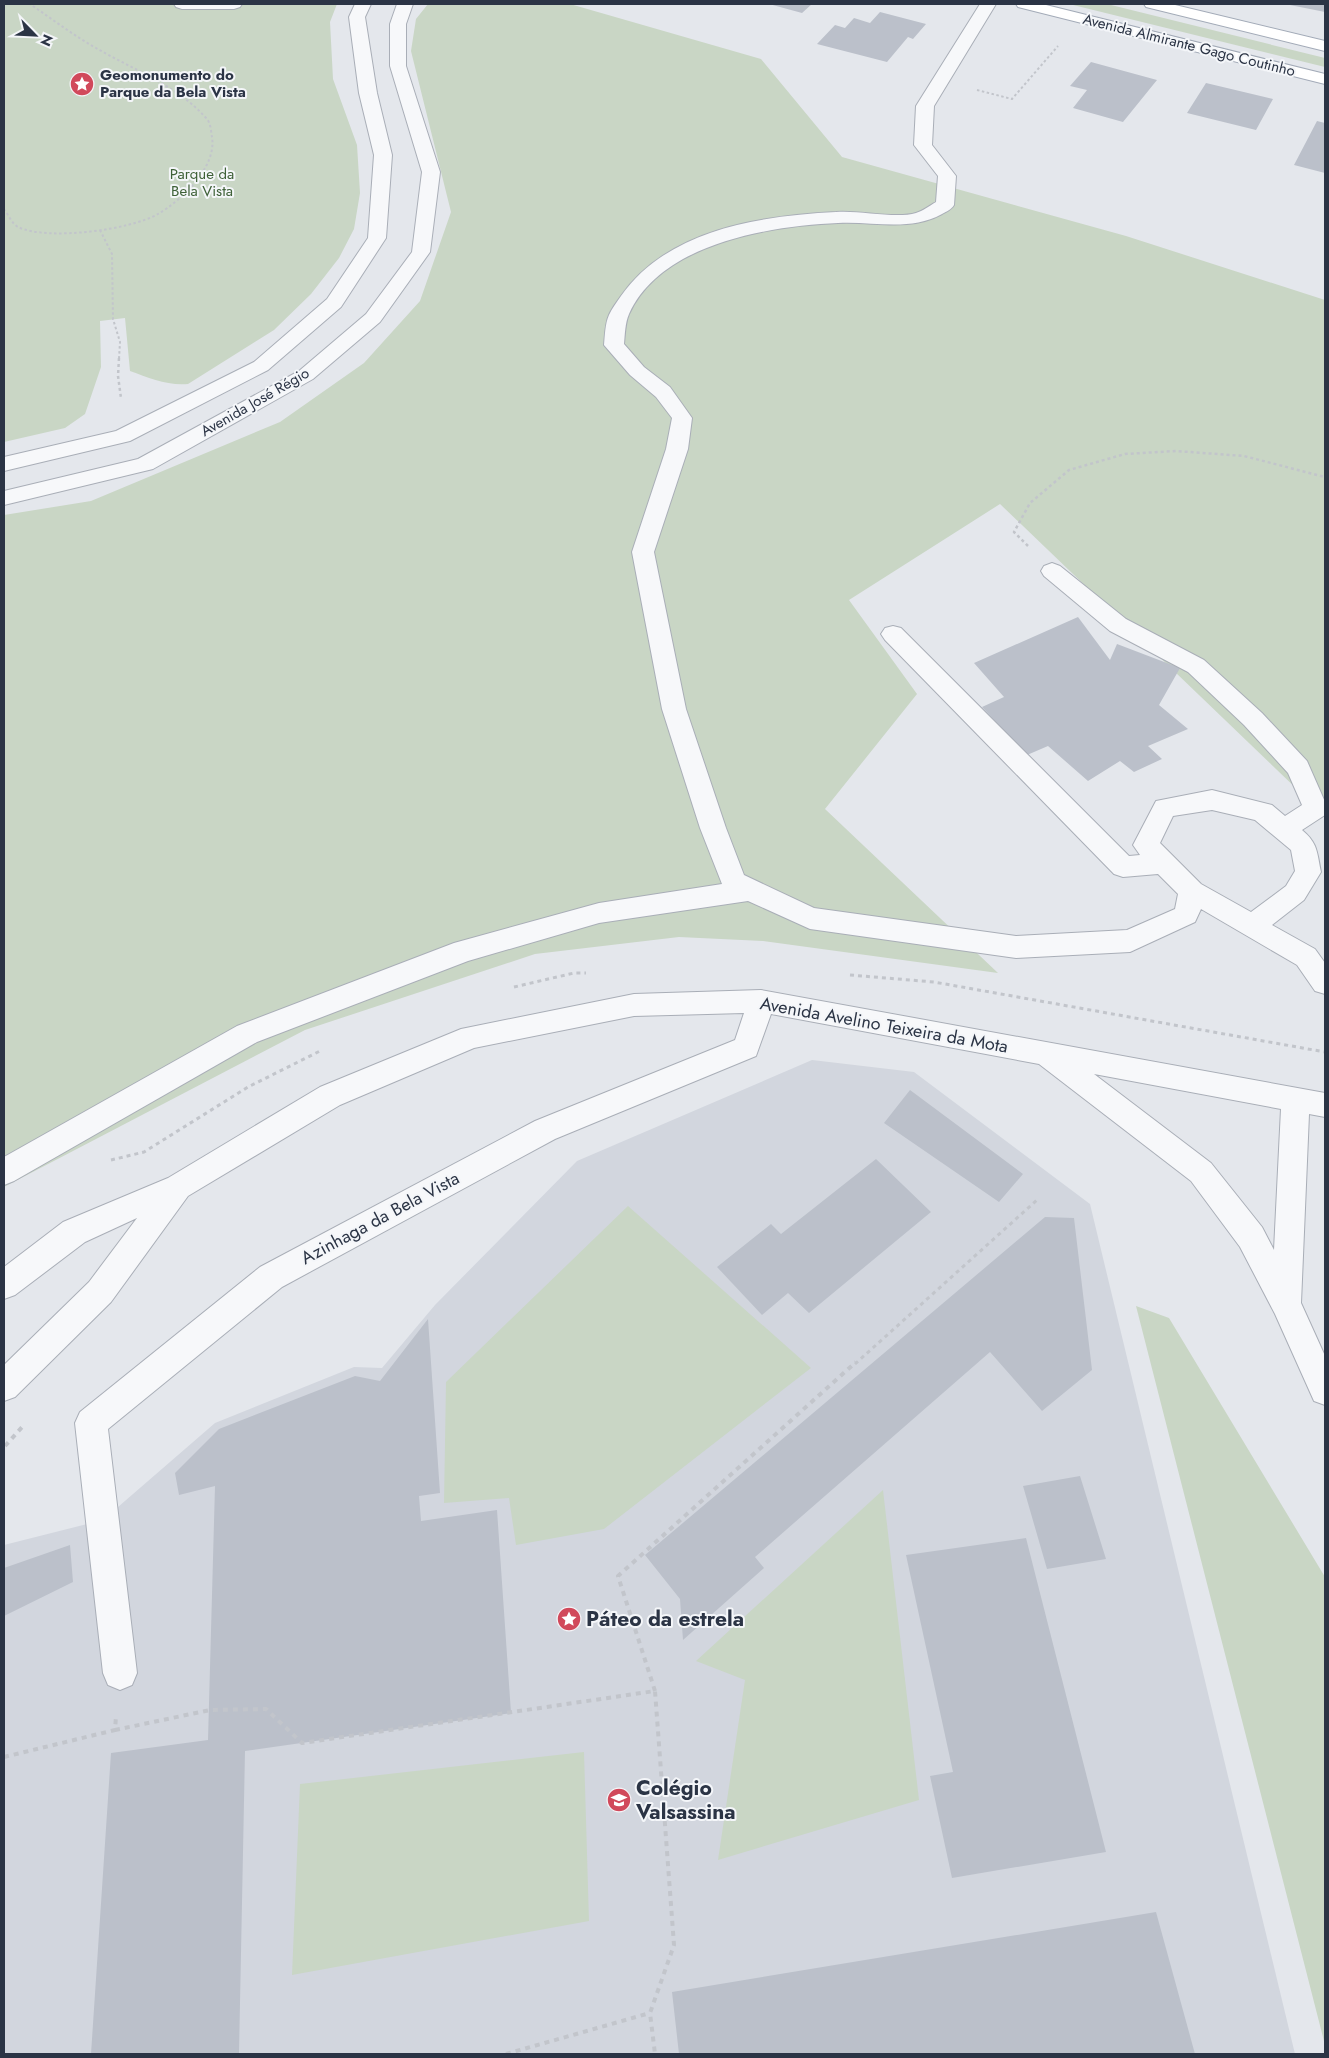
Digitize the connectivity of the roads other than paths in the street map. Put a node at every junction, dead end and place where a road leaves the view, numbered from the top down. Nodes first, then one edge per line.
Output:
1 (182, 4) edge
2 (234, 4) edge
3 (363, 4) edge
4 (405, 4) edge
5 (988, 4) edge
6 (1024, 4) edge
7 (1152, 4) edge
8 (1325, 46) edge
9 (1325, 79) edge
10 (4, 464) edge
11 (4, 498) edge
12 (1052, 570) road end
13 (893, 634) dead end
14 (1283, 829) junction
15 (1164, 863) junction
16 (750, 890) junction
17 (1192, 892) junction
18 (1253, 925) junction
19 (1325, 983) edge
20 (761, 1001) junction
21 (1046, 1053) junction
22 (1296, 1099) junction
23 (1325, 1105) edge
24 (4, 1172) edge
25 (178, 1188) junction
26 (4, 1285) edge
27 (1286, 1304) junction
28 (4, 1386) edge
29 (1325, 1390) edge
30 (120, 1674) road end

1 - 2 street
3 - 10 street, Avenida José Régio
4 - 11 street, Avenida José Régio
5 - 16 street
6 - 9 main road, Avenida Almirante Gago Coutinho
7 - 8 main road, Avenida Almirante Gago Coutinho
12 - 14 street
13 - 15 street
14 - 15 street
14 - 18 street
15 - 17 street
16 - 17 street
16 - 24 street
17 - 18 street
18 - 19 street
20 - 21 street, Avenida Avelino Teixeira da Mota
20 - 25 street, Avenida Avelino Teixeira da Mota
20 - 30 street, Azinhaga da Bela Vista
21 - 22 street, Avenida Avelino Teixeira da Mota
21 - 27 street
22 - 23 street, Avenida Avelino Teixeira da Mota
22 - 27 street
25 - 26 street, Avenida Avelino Teixeira da Mota
25 - 28 street, Avenida Avelino Teixeira da Mota
27 - 29 street

